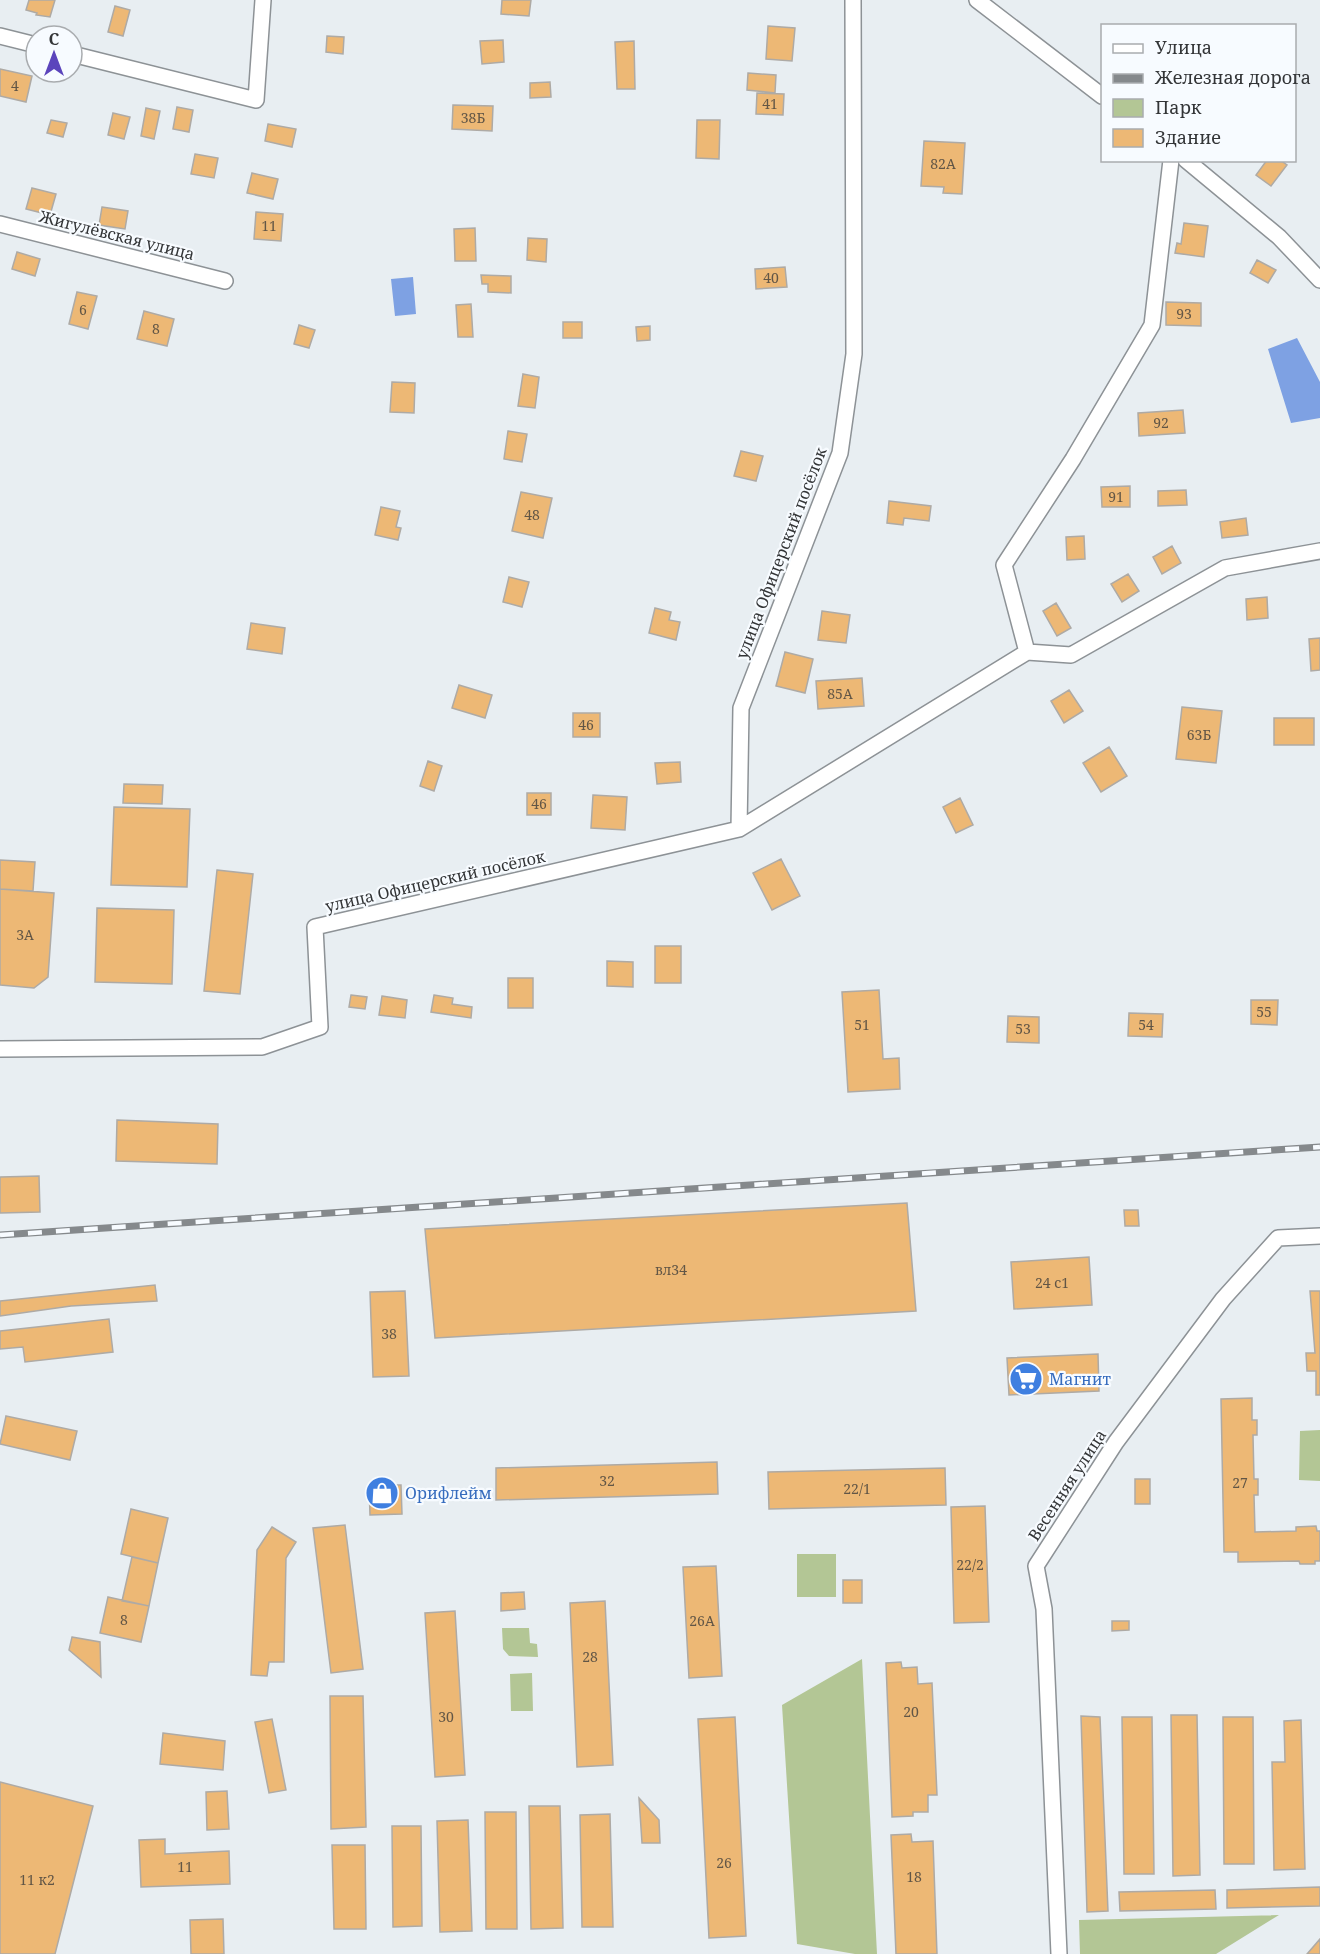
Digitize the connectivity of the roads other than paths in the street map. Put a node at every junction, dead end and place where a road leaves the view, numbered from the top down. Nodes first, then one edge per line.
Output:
1 (263, 0) edge
2 (853, 0) edge
3 (977, 0) edge
4 (0, 36) edge
5 (24, 42) edge
6 (84, 57) edge
7 (1101, 95) edge
8 (1171, 162) edge
9 (1187, 162) edge
10 (0, 224) edge
11 (1320, 280) edge
12 (225, 281) dead end
13 (1320, 551) edge
14 (1028, 652) junction
15 (739, 829) junction
16 (0, 1049) edge
17 (1320, 1236) edge
18 (1059, 1954) edge

1 - 6 street
2 - 15 street, улица Офицерский посёлок
3 - 7 street
4 - 5 street
8 - 14 street
9 - 11 street
10 - 12 street, Жигулёвская улица
13 - 14 street
14 - 15 street, улица Офицерский посёлок
15 - 16 street, улица Офицерский посёлок
17 - 18 street, Весенняя улица

